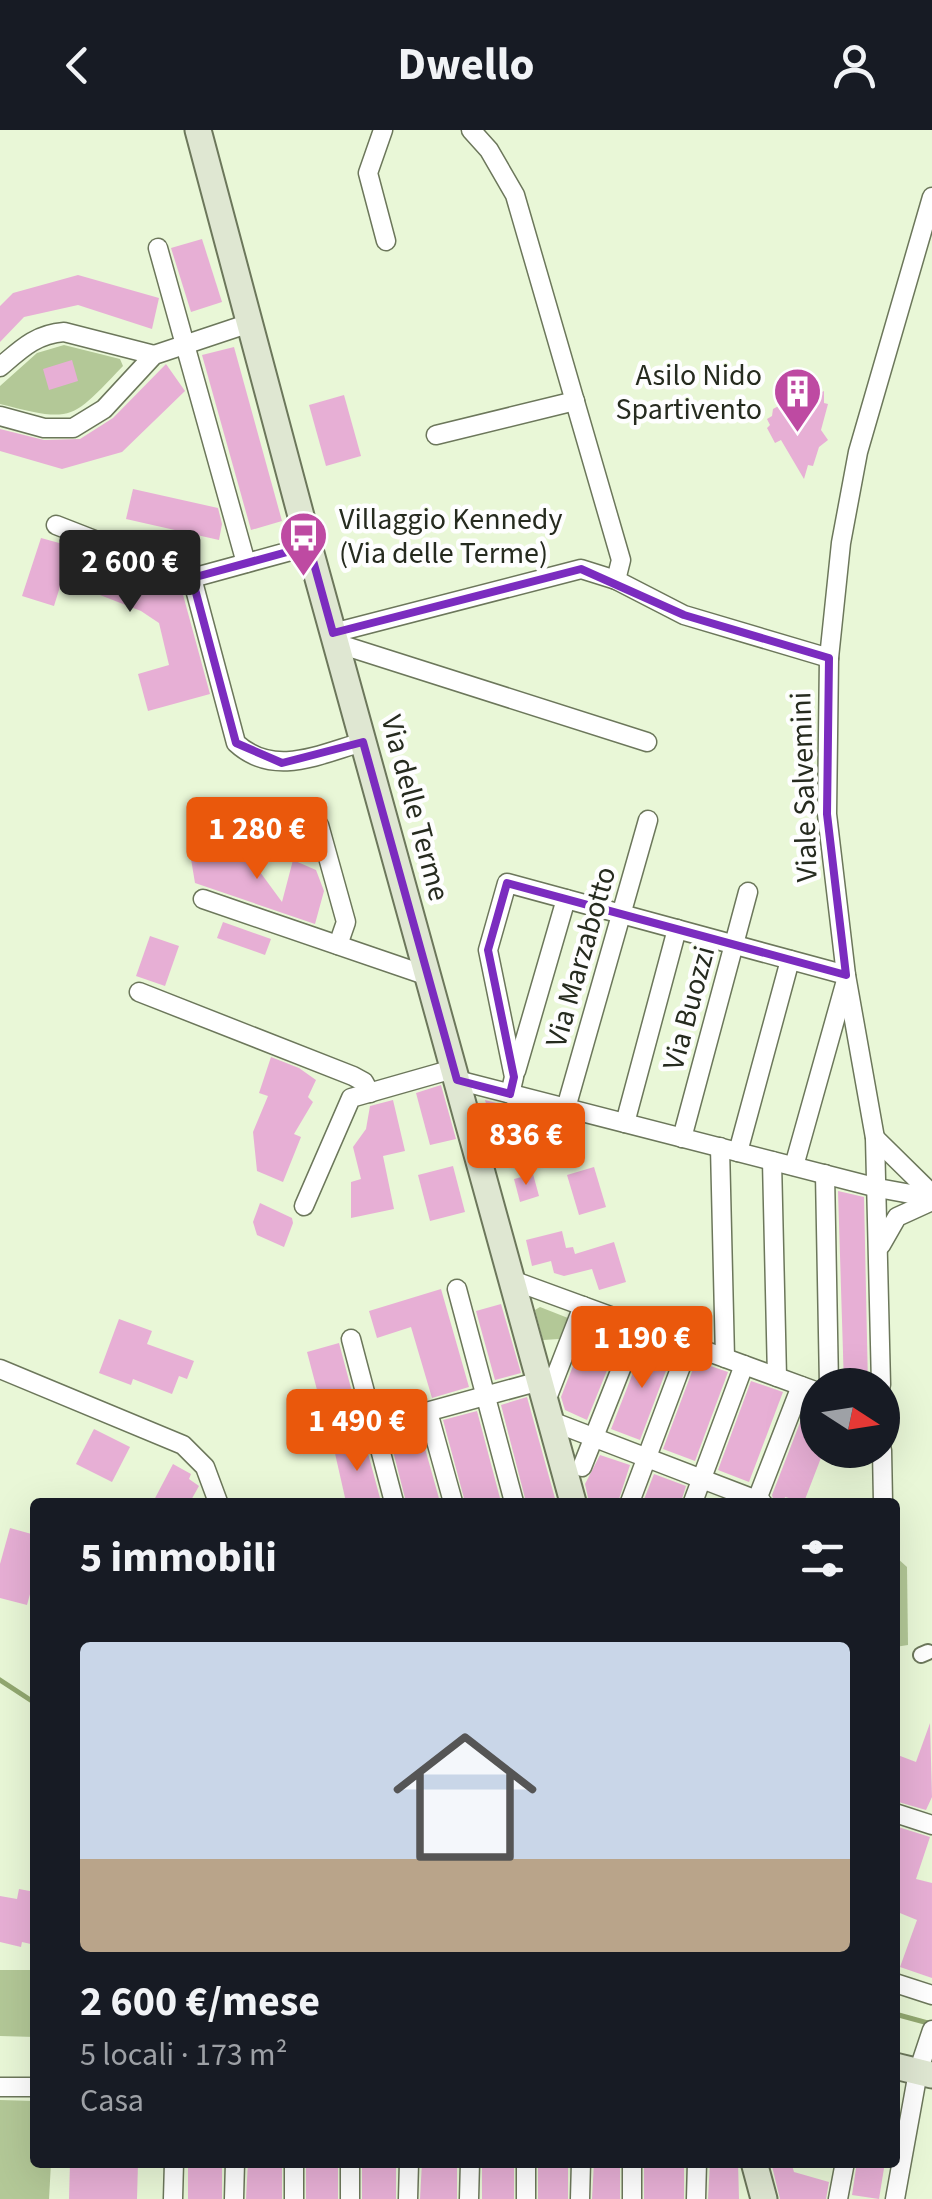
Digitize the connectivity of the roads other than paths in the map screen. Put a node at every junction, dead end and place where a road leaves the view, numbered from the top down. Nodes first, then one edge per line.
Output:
1 (198, 130) edge
2 (383, 130) edge
3 (471, 130) edge
4 (931, 201) edge
5 (386, 241) dead end
6 (158, 248) dead end
7 (250, 324) junction
8 (185, 346) junction
9 (154, 355) junction
10 (0, 367) edge
11 (575, 400) junction
12 (0, 416) edge
13 (436, 435) dead end
14 (56, 525) dead end
15 (309, 546) junction
16 (246, 563) junction
17 (192, 578) junction
18 (616, 580) junction
19 (334, 638) junction
20 (829, 658) junction
21 (363, 742) junction
22 (648, 742) dead end
23 (648, 820) dead end
24 (320, 825) dead end
25 (748, 892) dead end
26 (203, 899) dead end
27 (566, 899) junction
28 (621, 914) junction
29 (678, 929) junction
30 (734, 944) junction
31 (338, 945) junction
32 (790, 960) junction
33 (428, 976) junction
34 (846, 976) junction
35 (139, 992) dead end
36 (455, 1074) junction
37 (512, 1086) junction
38 (370, 1093) junction
39 (566, 1108) junction
40 (625, 1123) junction
41 (682, 1138) junction
42 (875, 1138) junction
43 (729, 1149) junction
44 (772, 1161) junction
45 (794, 1166) junction
46 (825, 1174) junction
47 (878, 1188) junction
48 (932, 1198) edge
49 (304, 1206) dead end
50 (879, 1250) junction
51 (512, 1280) junction
52 (457, 1289) dead end
53 (584, 1306) junction
54 (638, 1326) junction
55 (352, 1339) dead end
56 (690, 1345) junction
57 (725, 1358) junction
58 (744, 1365) junction
59 (0, 1368) edge
60 (829, 1368) edge
61 (881, 1368) edge
62 (776, 1377) junction
63 (800, 1386) edge
64 (486, 1396) junction
65 (545, 1401) junction
66 (800, 1409) edge
67 (428, 1412) junction
68 (374, 1426) junction
69 (335, 1438) dead end
70 (594, 1438) junction
71 (646, 1458) junction
72 (582, 1467) dead end
73 (882, 1468) edge
74 (701, 1479) junction
75 (217, 1498) edge
76 (393, 1498) edge
77 (452, 1498) edge
78 (513, 1498) edge
79 (573, 1498) edge
80 (631, 1498) edge
81 (694, 1498) edge
82 (748, 1498) edge
83 (760, 1498) edge
84 (883, 1498) edge
85 (900, 1814) edge
86 (932, 1825) edge
87 (900, 1985) edge
88 (932, 1995) edge
89 (930, 2035) edge
90 (915, 2071) edge
91 (0, 2087) edge
92 (30, 2087) edge
93 (900, 2167) edge
94 (174, 2168) edge
95 (235, 2168) edge
96 (294, 2168) edge
97 (350, 2168) edge
98 (409, 2168) edge
99 (470, 2168) edge
100 (526, 2168) edge
101 (581, 2168) edge
102 (632, 2168) edge
103 (697, 2168) edge
104 (752, 2168) edge
105 (754, 2168) edge
106 (844, 2168) edge
107 (900, 2168) edge
108 (173, 2199) edge
109 (234, 2199) edge
110 (294, 2199) edge
111 (350, 2199) edge
112 (408, 2199) edge
113 (469, 2199) edge
114 (526, 2199) edge
115 (580, 2199) edge
116 (632, 2199) edge
117 (696, 2199) edge
118 (750, 2199) edge
119 (764, 2199) edge
120 (838, 2199) edge
121 (895, 2199) edge

1 - 7 main road, Via delle Terme
2 - 5 street
3 - 11 street
4 - 20 street, Viale Salvemini
6 - 8 street
7 - 8 street
7 - 15 main road, Via delle Terme
8 - 9 street
8 - 16 street
9 - 10 street
9 - 12 street
11 - 13 street
11 - 18 street
14 - 17 street
15 - 16 street
15 - 19 main road, Via delle Terme
16 - 17 street
17 - 21 street
18 - 19 street
18 - 20 street
19 - 21 main road, Via delle Terme
19 - 22 street
20 - 34 street, Viale Salvemini
21 - 33 main road, Via delle Terme
23 - 28 street, Via Marzabotto
24 - 31 street
25 - 30 street, Via Buozzi
26 - 31 street
27 - 28 street
27 - 37 street
27 - 37 street
28 - 29 street
28 - 39 street, Via Marzabotto
29 - 30 street
29 - 40 street
30 - 32 street
30 - 41 street, Via Buozzi
31 - 33 street
32 - 34 street
32 - 43 street
33 - 36 main road, Via delle Terme
34 - 42 street, Viale Salvemini
34 - 45 street
35 - 38 street
36 - 37 street
36 - 38 street
36 - 51 main road, Via delle Terme
37 - 39 street
38 - 49 street
39 - 40 street
40 - 41 street
41 - 43 street
42 - 47 street, Viale Salvemini
42 - 48 street
43 - 44 street
43 - 57 street
44 - 45 street
44 - 62 street
45 - 46 street
46 - 47 street
46 - 60 street
47 - 48 street
47 - 50 street, Viale Salvemini
48 - 50 street
50 - 61 street, Viale Salvemini
51 - 53 street
51 - 65 main road, Via delle Terme
52 - 64 street
53 - 54 street
53 - 65 street
54 - 56 street
54 - 70 street
55 - 68 street
56 - 57 street
56 - 71 street
57 - 58 street
58 - 62 street
58 - 74 street
59 - 75 street
62 - 63 street
64 - 65 street
64 - 67 street
64 - 78 street
65 - 70 street
65 - 79 main road, Via delle Terme
66 - 83 street
67 - 68 street
67 - 77 street
68 - 69 street
68 - 76 street
70 - 71 street
70 - 72 street
71 - 74 street
71 - 80 street
73 - 84 street
74 - 81 street
74 - 82 street
85 - 86 street
87 - 88 street
89 - 90 street
90 - 93 street
91 - 92 street
94 - 108 street
95 - 109 street
96 - 110 street
97 - 111 street
98 - 112 street
99 - 113 street
100 - 114 street
101 - 115 street
102 - 116 street
103 - 117 street
104 - 118 main road
105 - 119 main road
106 - 120 street
107 - 121 street

